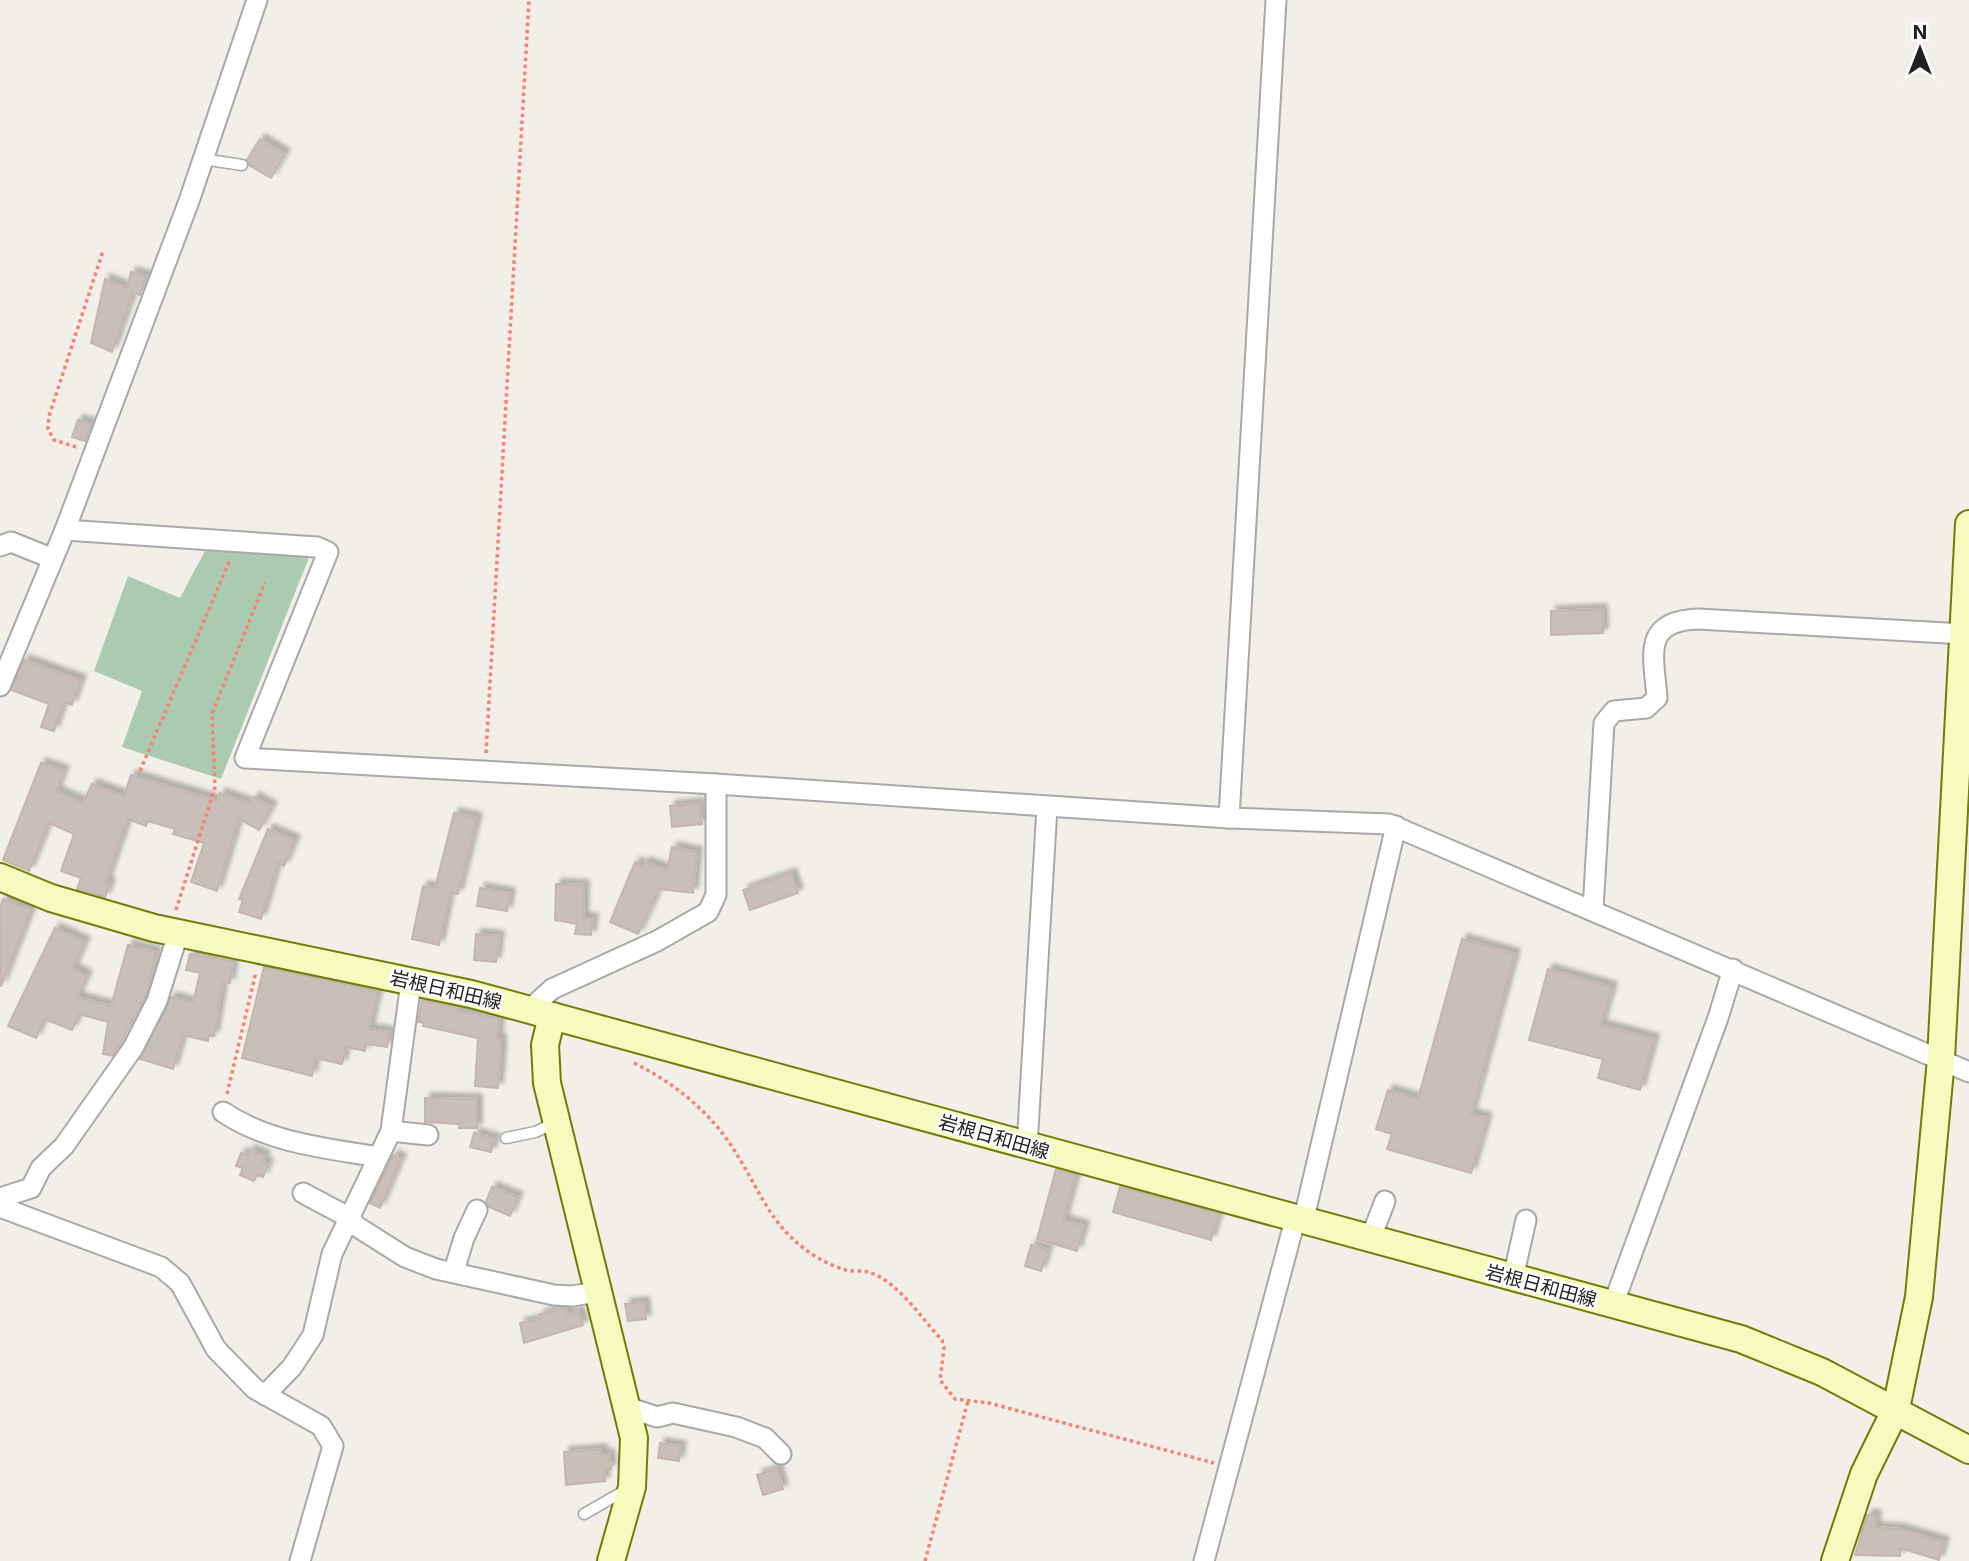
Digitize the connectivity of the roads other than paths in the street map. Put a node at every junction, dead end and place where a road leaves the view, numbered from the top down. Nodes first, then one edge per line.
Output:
1 (257, 0) edge
2 (1276, 0) edge
3 (203, 159) junction
4 (242, 165) dead end
5 (1969, 524) edge
6 (65, 530) junction
7 (0, 546) edge
8 (51, 558) junction
9 (1967, 572) edge
10 (1964, 634) junction
11 (0, 686) edge
12 (716, 784) junction
13 (1047, 807) junction
14 (1229, 818) junction
15 (1396, 825) junction
16 (0, 877) edge
17 (1593, 909) junction
18 (173, 933) junction
19 (1733, 970) junction
20 (411, 982) junction
21 (541, 1013) junction
22 (1941, 1059) junction
23 (1969, 1072) edge
24 (223, 1112) road end
25 (556, 1122) junction
26 (391, 1131) junction
27 (428, 1135) dead end
28 (506, 1138) dead end
29 (1027, 1147) junction
30 (378, 1157) junction
31 (303, 1193) dead end
32 (0, 1198) edge
33 (1385, 1201) dead end
34 (0, 1207) edge
35 (477, 1210) dead end
36 (350, 1218) junction
37 (1526, 1220) dead end
38 (1299, 1221) junction
39 (1370, 1240) junction
40 (454, 1271) junction
41 (1513, 1278) junction
42 (597, 1292) junction
43 (1613, 1305) junction
44 (265, 1395) junction
45 (627, 1407) junction
46 (1896, 1409) junction
47 (1969, 1450) edge
48 (780, 1454) dead end
49 (632, 1487) junction
50 (584, 1514) dead end
51 (300, 1561) edge
52 (611, 1561) edge
53 (1204, 1561) edge
54 (1835, 1561) edge

1 - 3 street
2 - 14 street
3 - 4 lane
3 - 6 street
5 - 9 main road
6 - 8 street
6 - 12 street
7 - 8 street
8 - 11 street
9 - 10 main road
10 - 17 street
10 - 22 main road
12 - 13 street
12 - 21 street
13 - 14 street
13 - 29 street
14 - 15 street
15 - 17 street
15 - 38 street
16 - 18 main road, 岩根日和田線
17 - 19 street
18 - 20 main road, 岩根日和田線
18 - 32 street
19 - 22 street
19 - 43 street
20 - 21 main road, 岩根日和田線
20 - 26 street
21 - 25 main road
21 - 29 main road, 岩根日和田線
22 - 23 street
22 - 46 main road
24 - 30 street
25 - 28 lane
25 - 42 main road
26 - 27 street
26 - 30 street
29 - 38 main road, 岩根日和田線
30 - 36 street
31 - 36 street
33 - 39 street
34 - 44 street
35 - 40 street
36 - 40 street
36 - 44 street
37 - 41 street
38 - 39 main road, 岩根日和田線
38 - 53 street
39 - 41 main road, 岩根日和田線
40 - 42 street
41 - 43 main road, 岩根日和田線
42 - 45 main road
43 - 46 main road, 岩根日和田線
44 - 51 street
45 - 48 street
45 - 49 main road
46 - 47 main road, 岩根日和田線
46 - 54 main road
49 - 50 lane
49 - 52 main road

